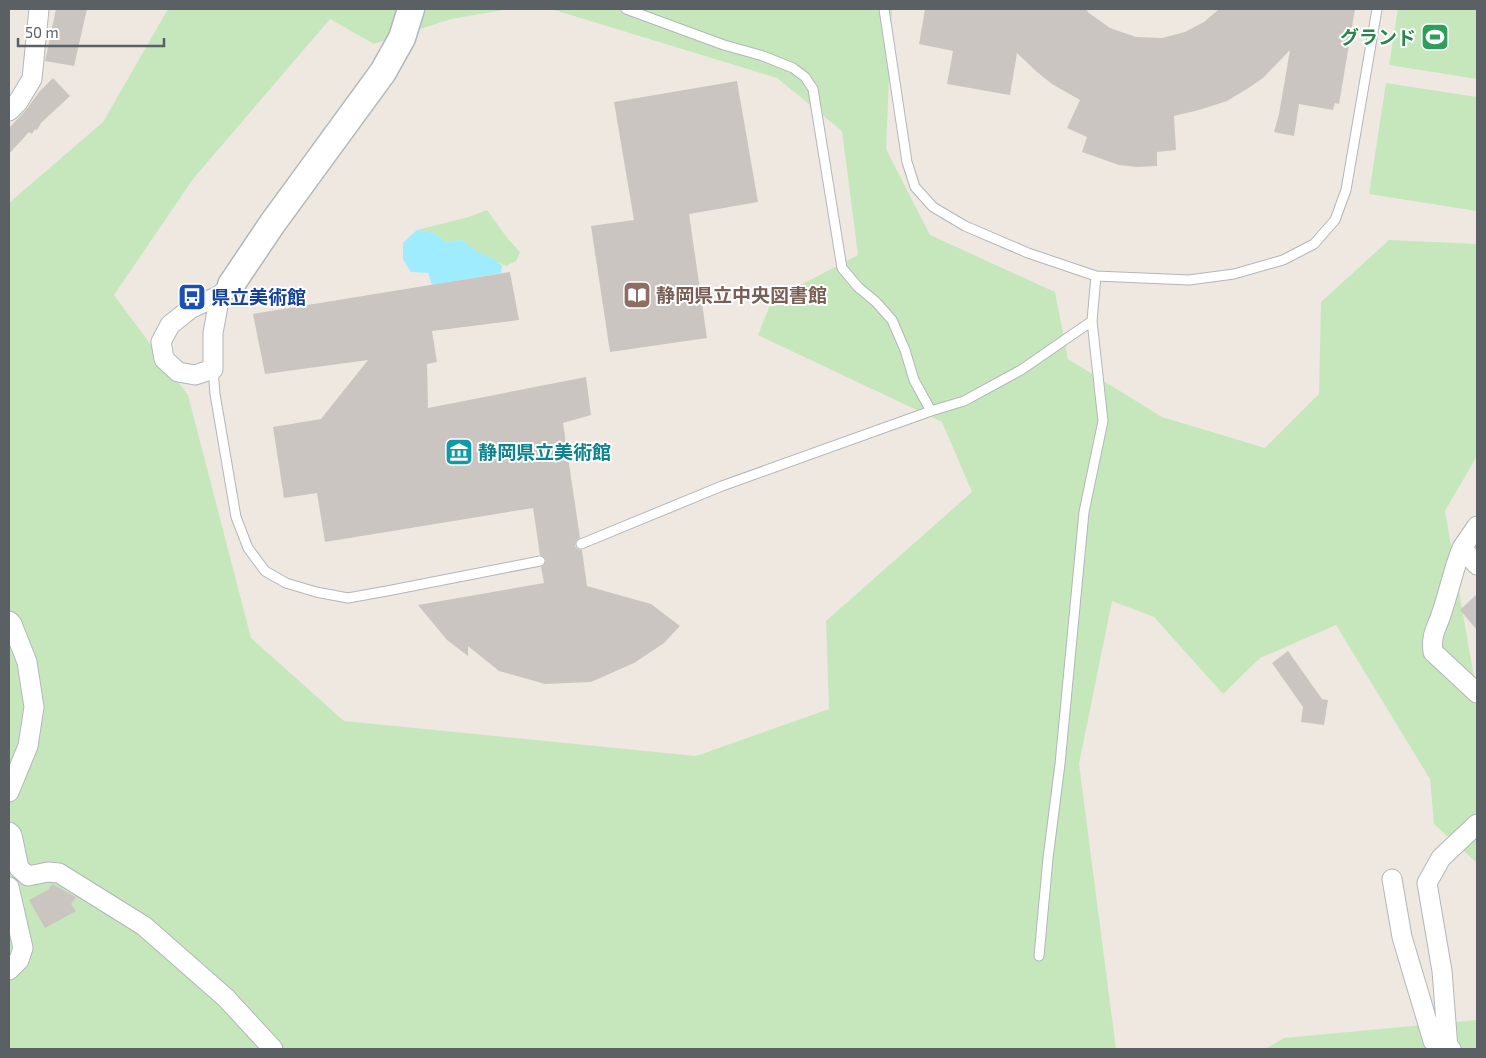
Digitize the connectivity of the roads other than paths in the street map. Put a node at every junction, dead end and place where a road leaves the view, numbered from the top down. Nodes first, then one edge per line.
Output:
1 (39, 9) edge
2 (411, 9) edge
3 (626, 9) edge
4 (884, 9) edge
5 (1377, 9) edge
6 (9, 110) edge
7 (1096, 276) junction
8 (225, 290) junction
9 (1092, 321) junction
10 (213, 369) junction
11 (930, 411) junction
12 (1477, 526) edge
13 (581, 544) dead end
14 (1462, 548) junction
15 (540, 561) dead end
16 (1477, 565) edge
17 (9, 621) edge
18 (1477, 693) edge
19 (9, 792) edge
20 (1477, 824) edge
21 (9, 832) edge
22 (1392, 879) dead end
23 (9, 887) edge
24 (1040, 956) dead end
25 (9, 970) edge
26 (1450, 1048) edge
27 (274, 1049) edge

1 - 6 street
2 - 8 street
3 - 11 lane
4 - 7 lane
5 - 7 lane
7 - 9 lane
8 - 10 street
8 - 10 street
9 - 11 lane
9 - 24 lane
10 - 15 lane
11 - 13 lane
12 - 14 street
14 - 16 street
14 - 18 street
17 - 19 street
20 - 26 street
21 - 27 street
22 - 26 street
23 - 25 street

